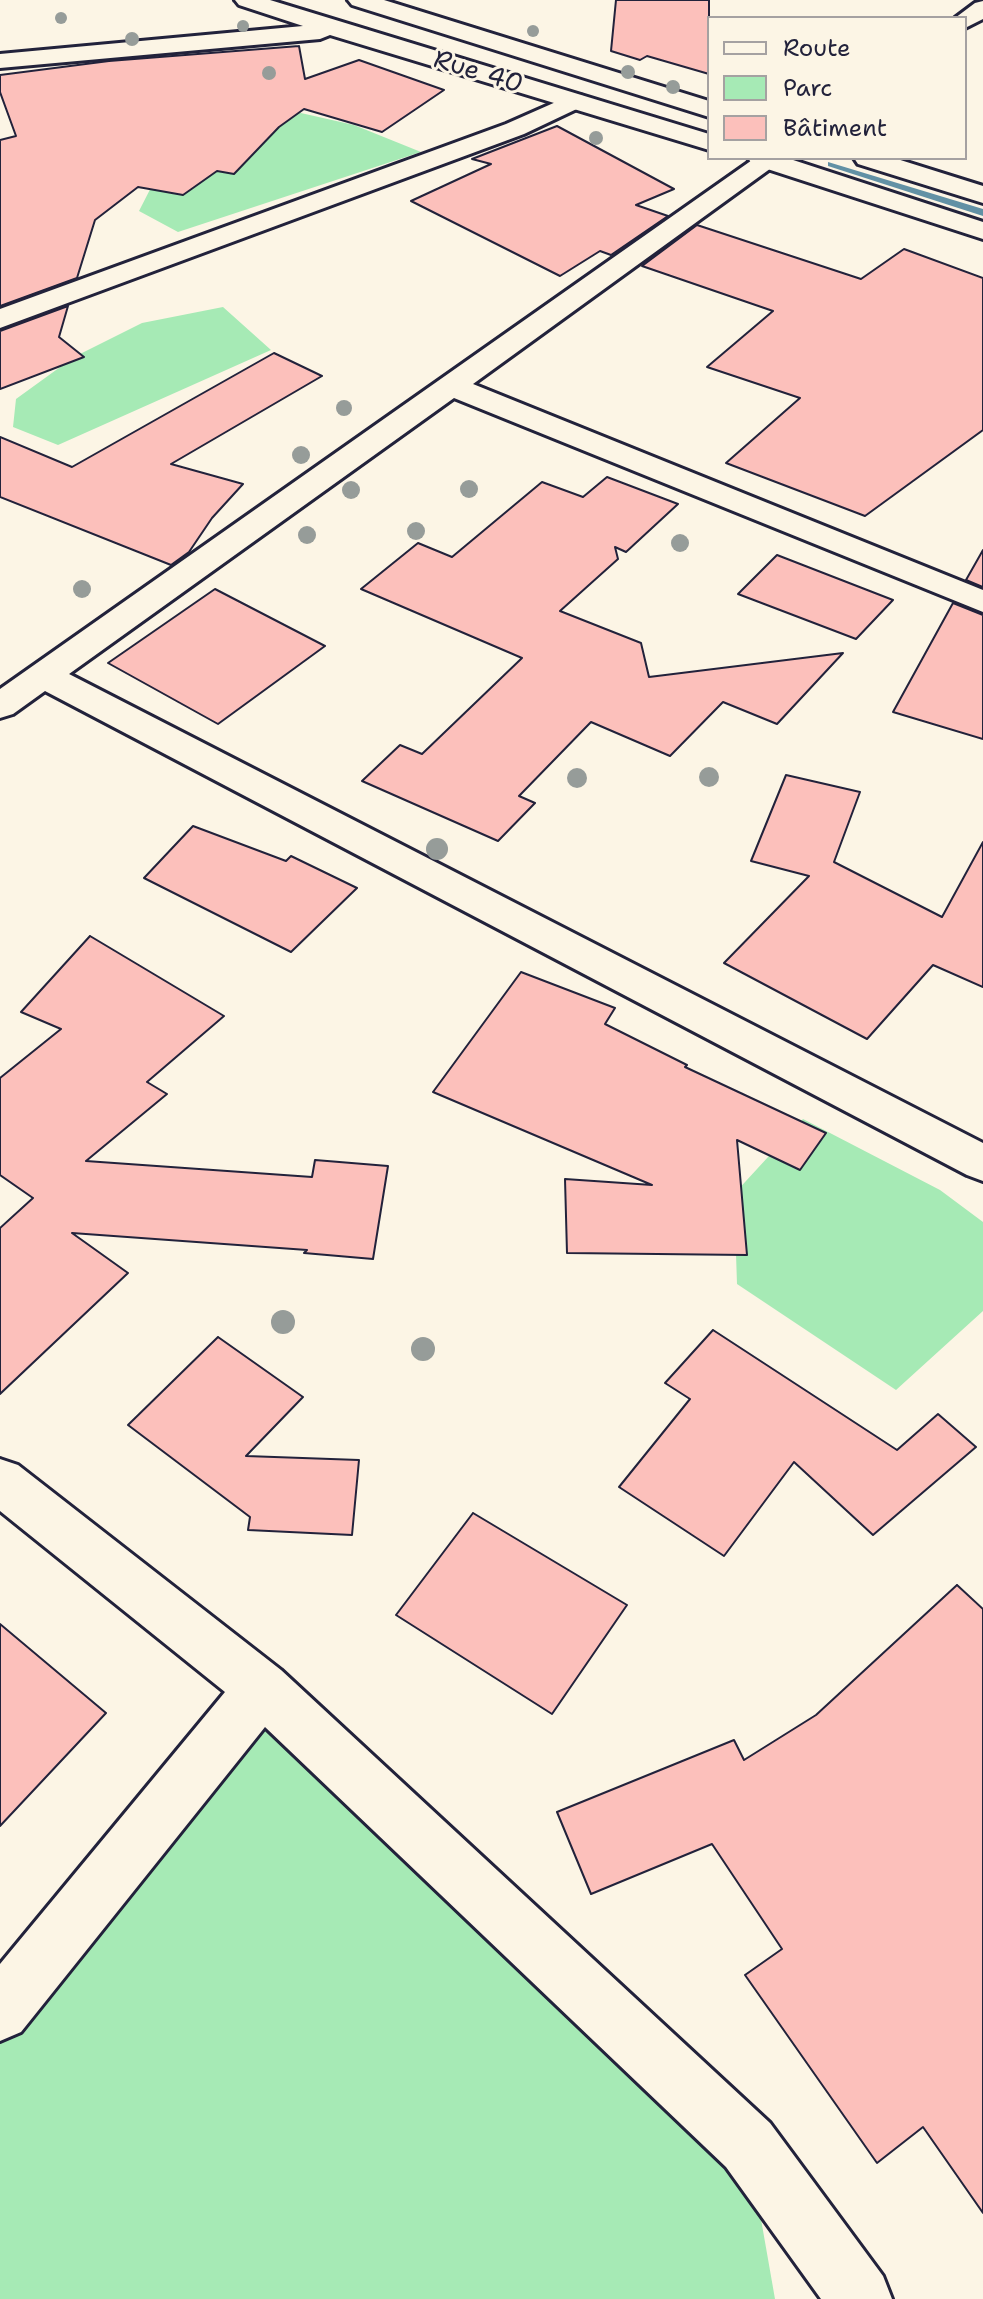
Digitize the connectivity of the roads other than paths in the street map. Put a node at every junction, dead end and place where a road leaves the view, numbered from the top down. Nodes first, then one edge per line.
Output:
1 (247, 0) edge
2 (360, 0) edge
3 (337, 30) junction
4 (0, 61) edge
5 (574, 101) junction
6 (707, 108) edge
7 (707, 141) edge
8 (766, 160) edge
9 (770, 160) edge
10 (873, 160) edge
11 (983, 195) edge
12 (983, 231) edge
13 (0, 319) edge
14 (450, 386) junction
15 (983, 602) edge
16 (43, 675) junction
17 (0, 706) edge
18 (983, 1163) edge
19 (0, 1481) edge
20 (262, 1688) junction
21 (0, 2011) edge
22 (860, 2299) edge

1 - 3 street, Rue 40
2 - 6 street, Rue 40
3 - 4 street
3 - 5 street, Rue 40
5 - 7 street, Rue 40
5 - 13 street
8 - 14 street
9 - 12 street
10 - 11 street
14 - 15 street
14 - 16 street
16 - 17 street
16 - 18 street
19 - 20 street
20 - 21 street
20 - 22 street

